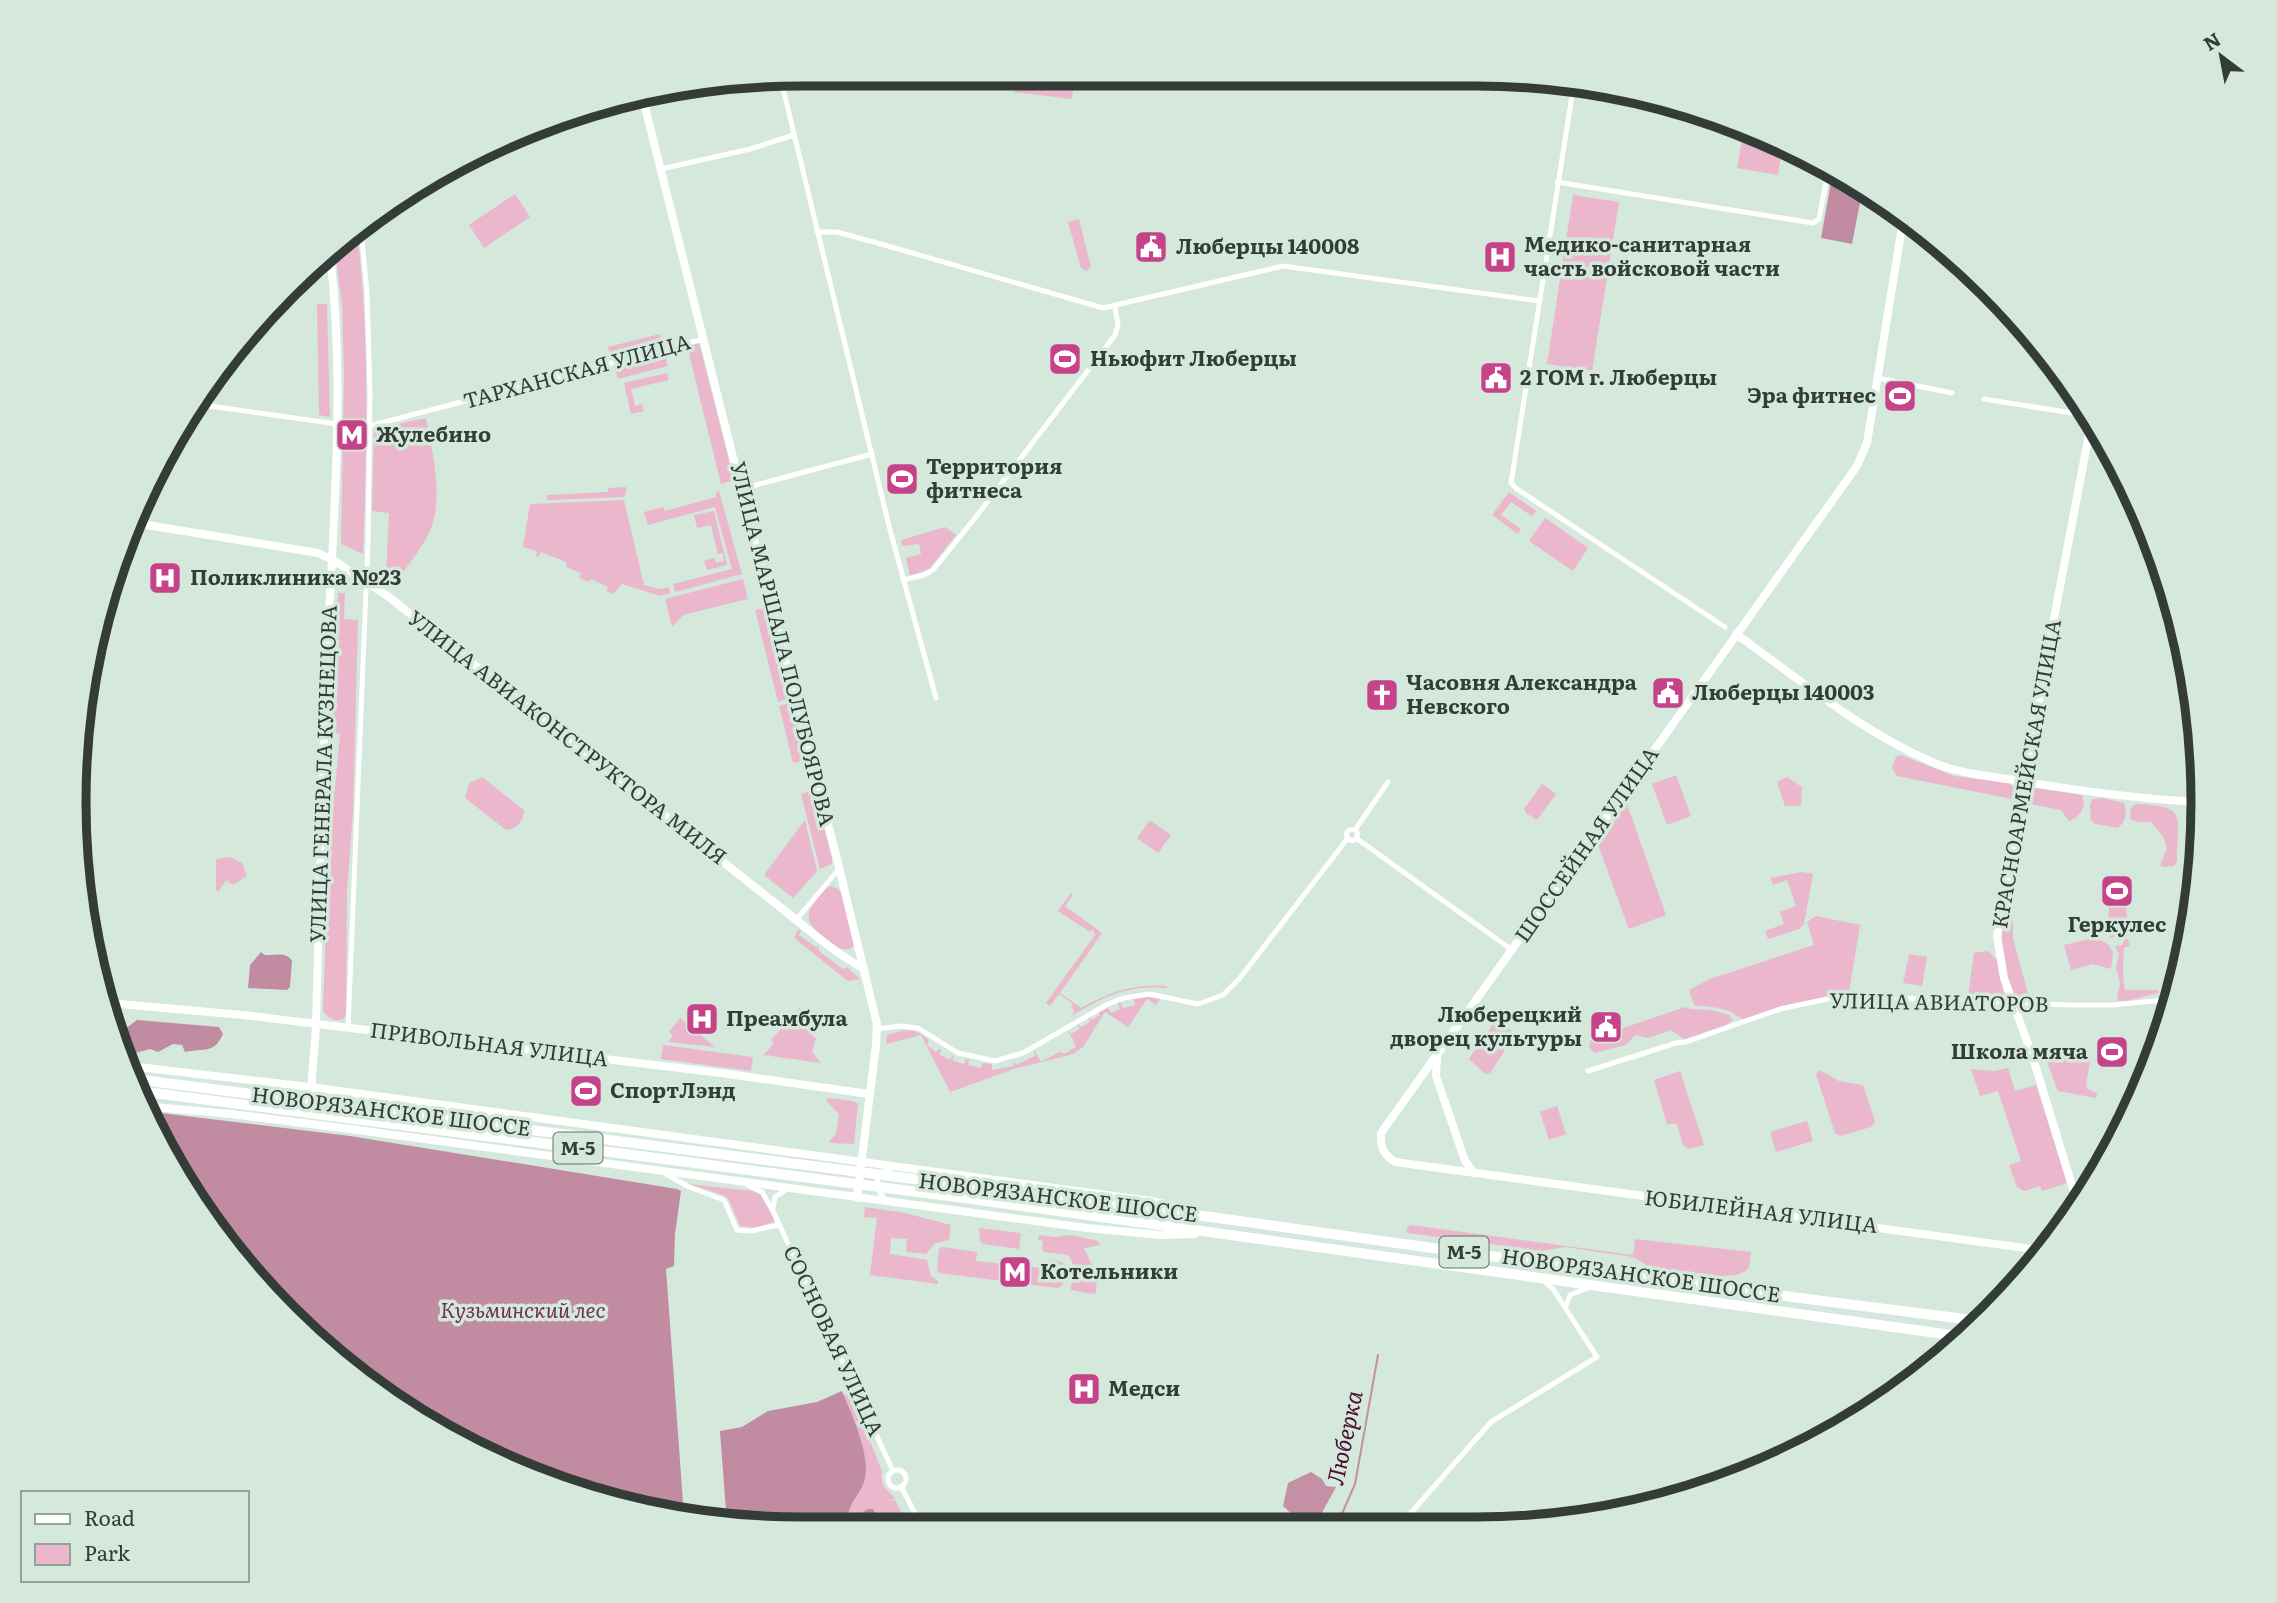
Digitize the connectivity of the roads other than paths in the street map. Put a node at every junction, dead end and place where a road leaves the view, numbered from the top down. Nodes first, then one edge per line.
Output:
1 (782, 86) edge
2 (1572, 93) edge
3 (644, 104) edge
4 (794, 135) junction
5 (661, 169) junction
6 (1827, 179) edge
7 (1557, 181) junction
8 (1902, 227) edge
9 (817, 232) junction
10 (361, 238) edge
11 (331, 262) edge
12 (1539, 300) junction
13 (1115, 307) junction
14 (704, 339) junction
15 (1878, 378) junction
16 (1952, 393) dead end
17 (1984, 399) dead end
18 (205, 405) edge
19 (2077, 415) edge
20 (338, 425) junction
21 (369, 426) junction
22 (2088, 433) edge
23 (872, 454) junction
24 (741, 489) junction
25 (142, 524) edge
26 (333, 560) junction
27 (365, 580) junction
28 (904, 580) junction
29 (1725, 627) dead end
30 (1735, 634) junction
31 (936, 698) dead end
32 (2024, 781) junction
33 (1388, 782) dead end
34 (2191, 801) edge
35 (1355, 830) junction
36 (1348, 838) junction
37 (1356, 838) junction
38 (840, 868) junction
39 (796, 920) junction
40 (1512, 950) junction
41 (864, 969) junction
42 (2163, 1000) edge
43 (2013, 1003) junction
44 (115, 1004) edge
45 (316, 1025) junction
46 (348, 1029) junction
47 (877, 1029) junction
48 (1437, 1055) junction
49 (137, 1067) edge
50 (1588, 1071) dead end
51 (143, 1081) edge
52 (1415, 1085) junction
53 (1439, 1086) junction
54 (310, 1087) junction
55 (148, 1091) edge
56 (351, 1093) junction
57 (209, 1094) junction
58 (869, 1094) junction
59 (155, 1107) edge
60 (309, 1124) junction
61 (348, 1129) junction
62 (624, 1130) junction
63 (660, 1135) junction
64 (1465, 1161) junction
65 (862, 1162) junction
66 (618, 1166) junction
67 (895, 1166) junction
68 (1459, 1171) junction
69 (659, 1172) junction
70 (1474, 1173) junction
71 (741, 1182) junction
72 (789, 1189) junction
73 (949, 1190) junction
74 (2074, 1193) edge
75 (857, 1198) junction
76 (891, 1202) junction
77 (773, 1211) junction
78 (1218, 1218) junction
79 (779, 1225) junction
80 (1221, 1233) junction
81 (2033, 1249) edge
82 (1535, 1277) junction
83 (1600, 1286) junction
84 (1566, 1309) junction
85 (1970, 1319) edge
86 (1952, 1335) edge
87 (1586, 1339) junction
88 (1586, 1364) junction
89 (893, 1471) junction
90 (901, 1486) junction
91 (917, 1517) edge
92 (1407, 1517) edge

1 - 4 street
2 - 7 street
3 - 5 street, УЛИЦА МАРШАЛА ПОЛУБОЯРОВА
4 - 5 street
4 - 9 street
5 - 14 street, УЛИЦА МАРШАЛА ПОЛУБОЯРОВА
6 - 7 street
7 - 12 street
8 - 15 street, ШОССЕЙНАЯ УЛИЦА
9 - 13 street
9 - 23 street
10 - 21 street
11 - 20 street, УЛИЦА ГЕНЕРАЛА КУЗНЕЦОВА
12 - 13 street
12 - 29 street
13 - 28 street
14 - 21 street, ТАРХАНСКАЯ УЛИЦА
14 - 24 street, УЛИЦА МАРШАЛА ПОЛУБОЯРОВА
15 - 16 street
15 - 30 street, ШОССЕЙНАЯ УЛИЦА
17 - 19 street
18 - 20 street
20 - 26 street, УЛИЦА ГЕНЕРАЛА КУЗНЕЦОВА
21 - 27 street
22 - 32 street, КРАСНОАРМЕЙСКАЯ УЛИЦА
23 - 24 street
23 - 28 street
24 - 38 street, УЛИЦА МАРШАЛА ПОЛУБОЯРОВА
25 - 26 street, УЛИЦА АВИАКОНСТРУКТОРА МИЛЯ
26 - 27 street, УЛИЦА АВИАКОНСТРУКТОРА МИЛЯ
26 - 45 street, УЛИЦА ГЕНЕРАЛА КУЗНЕЦОВА
27 - 39 street, УЛИЦА АВИАКОНСТРУКТОРА МИЛЯ
27 - 46 street
28 - 31 street
30 - 32 street
30 - 40 street, ШОССЕЙНАЯ УЛИЦА
32 - 34 street
32 - 43 street, КРАСНОАРМЕЙСКАЯ УЛИЦА
33 - 35 street
35 - 36 street
35 - 37 street
36 - 37 street
36 - 47 street
37 - 40 street
38 - 39 street
38 - 41 street, УЛИЦА МАРШАЛА ПОЛУБОЯРОВА
39 - 41 street, УЛИЦА АВИАКОНСТРУКТОРА МИЛЯ
40 - 48 street, ШОССЕЙНАЯ УЛИЦА
41 - 47 street, УЛИЦА МАРШАЛА ПОЛУБОЯРОВА
42 - 43 street, УЛИЦА АВИАТОРОВ
43 - 50 street, УЛИЦА АВИАТОРОВ
43 - 74 street, КРАСНОАРМЕЙСКАЯ УЛИЦА
44 - 45 street, ПРИВОЛЬНАЯ УЛИЦА
45 - 46 street, ПРИВОЛЬНАЯ УЛИЦА
45 - 54 street, УЛИЦА ГЕНЕРАЛА КУЗНЕЦОВА
46 - 58 street, ПРИВОЛЬНАЯ УЛИЦА
47 - 58 street, УЛИЦА МАРШАЛА ПОЛУБОЯРОВА
48 - 52 street, ШОССЕЙНАЯ УЛИЦА
48 - 53 street
49 - 54 street
51 - 57 highway, НОВОРЯЗАНСКОЕ ШОССЕ / М-5
52 - 53 street
52 - 68 street, ШОССЕЙНАЯ УЛИЦА
53 - 64 street
54 - 56 street
54 - 60 street, УЛИЦА ГЕНЕРАЛА КУЗНЕЦОВА
55 - 57 highway, НОВОРЯЗАНСКОЕ ШОССЕ / М-5
56 - 61 street
56 - 62 street
57 - 73 highway, НОВОРЯЗАНСКОЕ ШОССЕ / М-5
58 - 65 street, УЛИЦА МАРШАЛА ПОЛУБОЯРОВА
59 - 60 street
60 - 61 street
61 - 66 street
62 - 63 street
62 - 66 street
63 - 65 street
63 - 69 street
64 - 68 street
64 - 70 street
65 - 67 street
65 - 75 street, УЛИЦА МАРШАЛА ПОЛУБОЯРОВА
66 - 69 street
67 - 76 street
67 - 78 street
68 - 70 street, ЮБИЛЕЙНАЯ УЛИЦА
69 - 71 street
69 - 79 street
70 - 81 street, ЮБИЛЕЙНАЯ УЛИЦА
71 - 72 street
71 - 77 street, СОСНОВАЯ УЛИЦА
72 - 75 street
72 - 77 street
73 - 78 highway, НОВОРЯЗАНСКОЕ ШОССЕ / М-5
73 - 80 highway, НОВОРЯЗАНСКОЕ ШОССЕ / М-5
75 - 76 street
76 - 80 street
77 - 79 street, СОСНОВАЯ УЛИЦА
78 - 85 highway, НОВОРЯЗАНСКОЕ ШОССЕ / М-5
79 - 89 street, СОСНОВАЯ УЛИЦА
80 - 82 highway, НОВОРЯЗАНСКОЕ ШОССЕ / М-5
82 - 83 highway, НОВОРЯЗАНСКОЕ ШОССЕ / М-5
82 - 84 street
83 - 84 street
83 - 86 highway, НОВОРЯЗАНСКОЕ ШОССЕ / М-5
84 - 87 street
87 - 88 street
87 - 88 street
88 - 92 street
89 - 90 street, СОСНОВАЯ УЛИЦА
89 - 90 street, СОСНОВАЯ УЛИЦА
90 - 91 street, СОСНОВАЯ УЛИЦА

